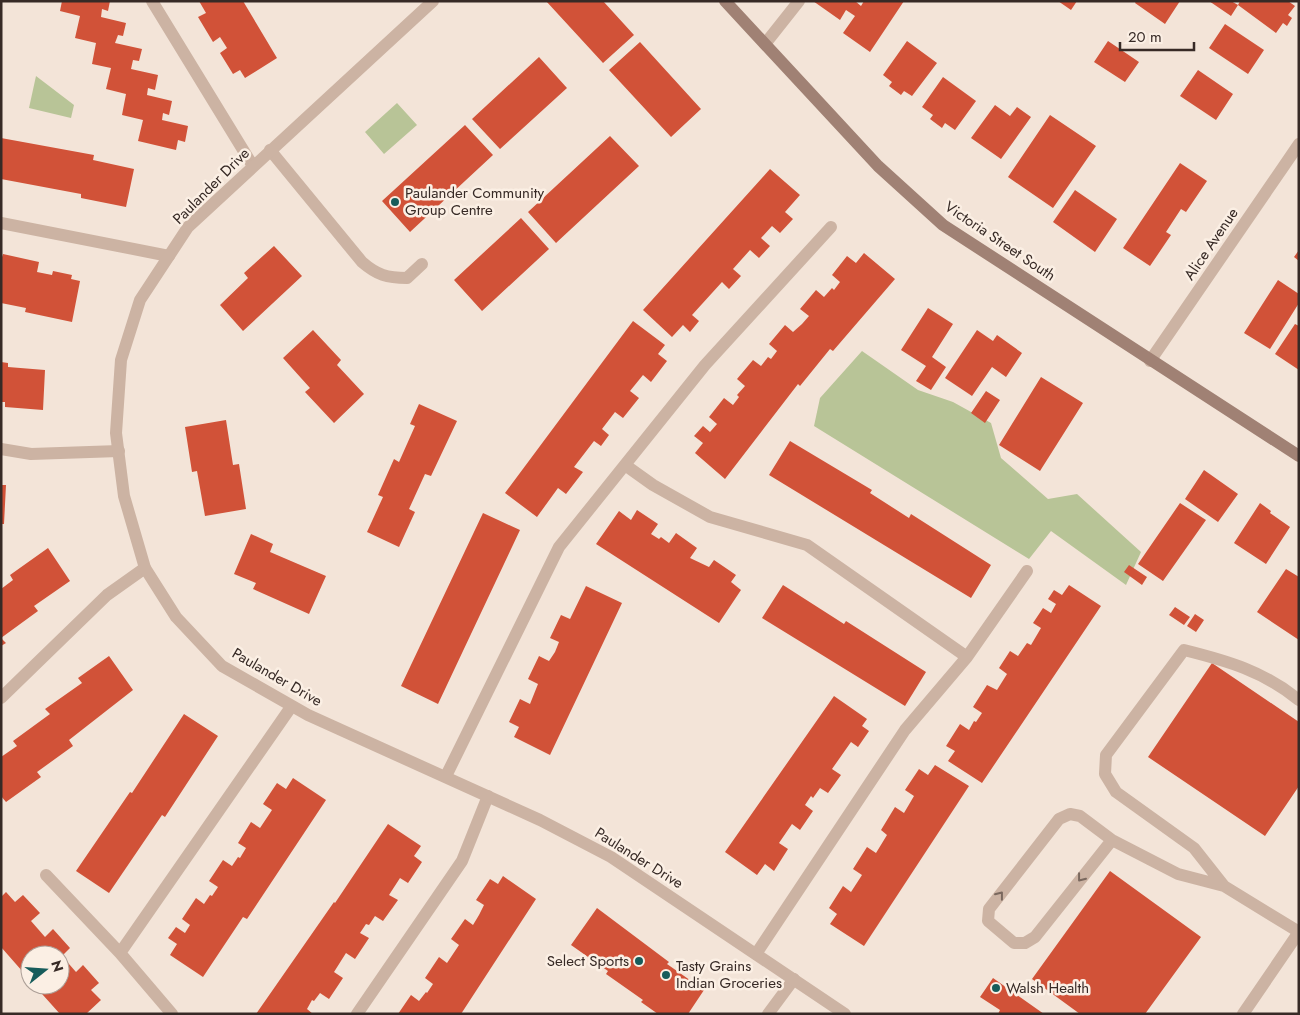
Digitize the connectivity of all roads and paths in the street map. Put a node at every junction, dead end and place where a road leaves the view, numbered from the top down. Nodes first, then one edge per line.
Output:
1 (152, 1) edge
2 (433, 1) edge
3 (725, 1) edge
4 (798, 1) edge
5 (765, 44) junction
6 (1299, 144) edge
7 (270, 150) junction
8 (253, 166) junction
9 (1, 223) edge
10 (831, 227) dead end
11 (169, 256) junction
12 (422, 264) dead end
13 (1150, 361) junction
14 (1, 449) edge
15 (119, 451) junction
16 (1299, 456) edge
17 (625, 465) junction
18 (145, 568) junction
19 (1027, 571) dead end
20 (967, 657) junction
21 (1, 698) edge
22 (1299, 700) edge
23 (291, 706) junction
24 (446, 776) junction
25 (488, 796) junction
26 (1112, 840) junction
27 (46, 875) dead end
28 (1224, 886) junction
29 (1299, 932) edge
30 (120, 953) junction
31 (756, 954) junction
32 (794, 979) junction
33 (172, 1014) edge
34 (357, 1014) edge
35 (768, 1014) edge
36 (846, 1014) edge
37 (1243, 1014) edge

1 - 8 street
2 - 7 street, Paulander Drive
3 - 5 main road, Victoria Street South
4 - 5 street
5 - 13 main road, Victoria Street South
6 - 13 street, Alice Avenue
7 - 8 street, Paulander Drive
7 - 12 street
8 - 11 street, Paulander Drive
9 - 11 street
10 - 17 street
11 - 15 street, Paulander Drive
13 - 16 main road, Victoria Street South
14 - 15 street
15 - 18 street, Paulander Drive
17 - 20 street
17 - 24 street
18 - 21 street
18 - 23 street, Paulander Drive
19 - 20 street
20 - 31 street
22 - 28 street
23 - 24 street, Paulander Drive
23 - 30 street
24 - 25 street, Paulander Drive
25 - 31 street, Paulander Drive
25 - 34 street
26 -> 26 street
26 - 28 street
27 - 30 street
28 - 29 street
29 - 37 street
30 - 33 street
31 - 32 street, Paulander Drive
32 - 35 street
32 - 36 street, Paulander Drive

